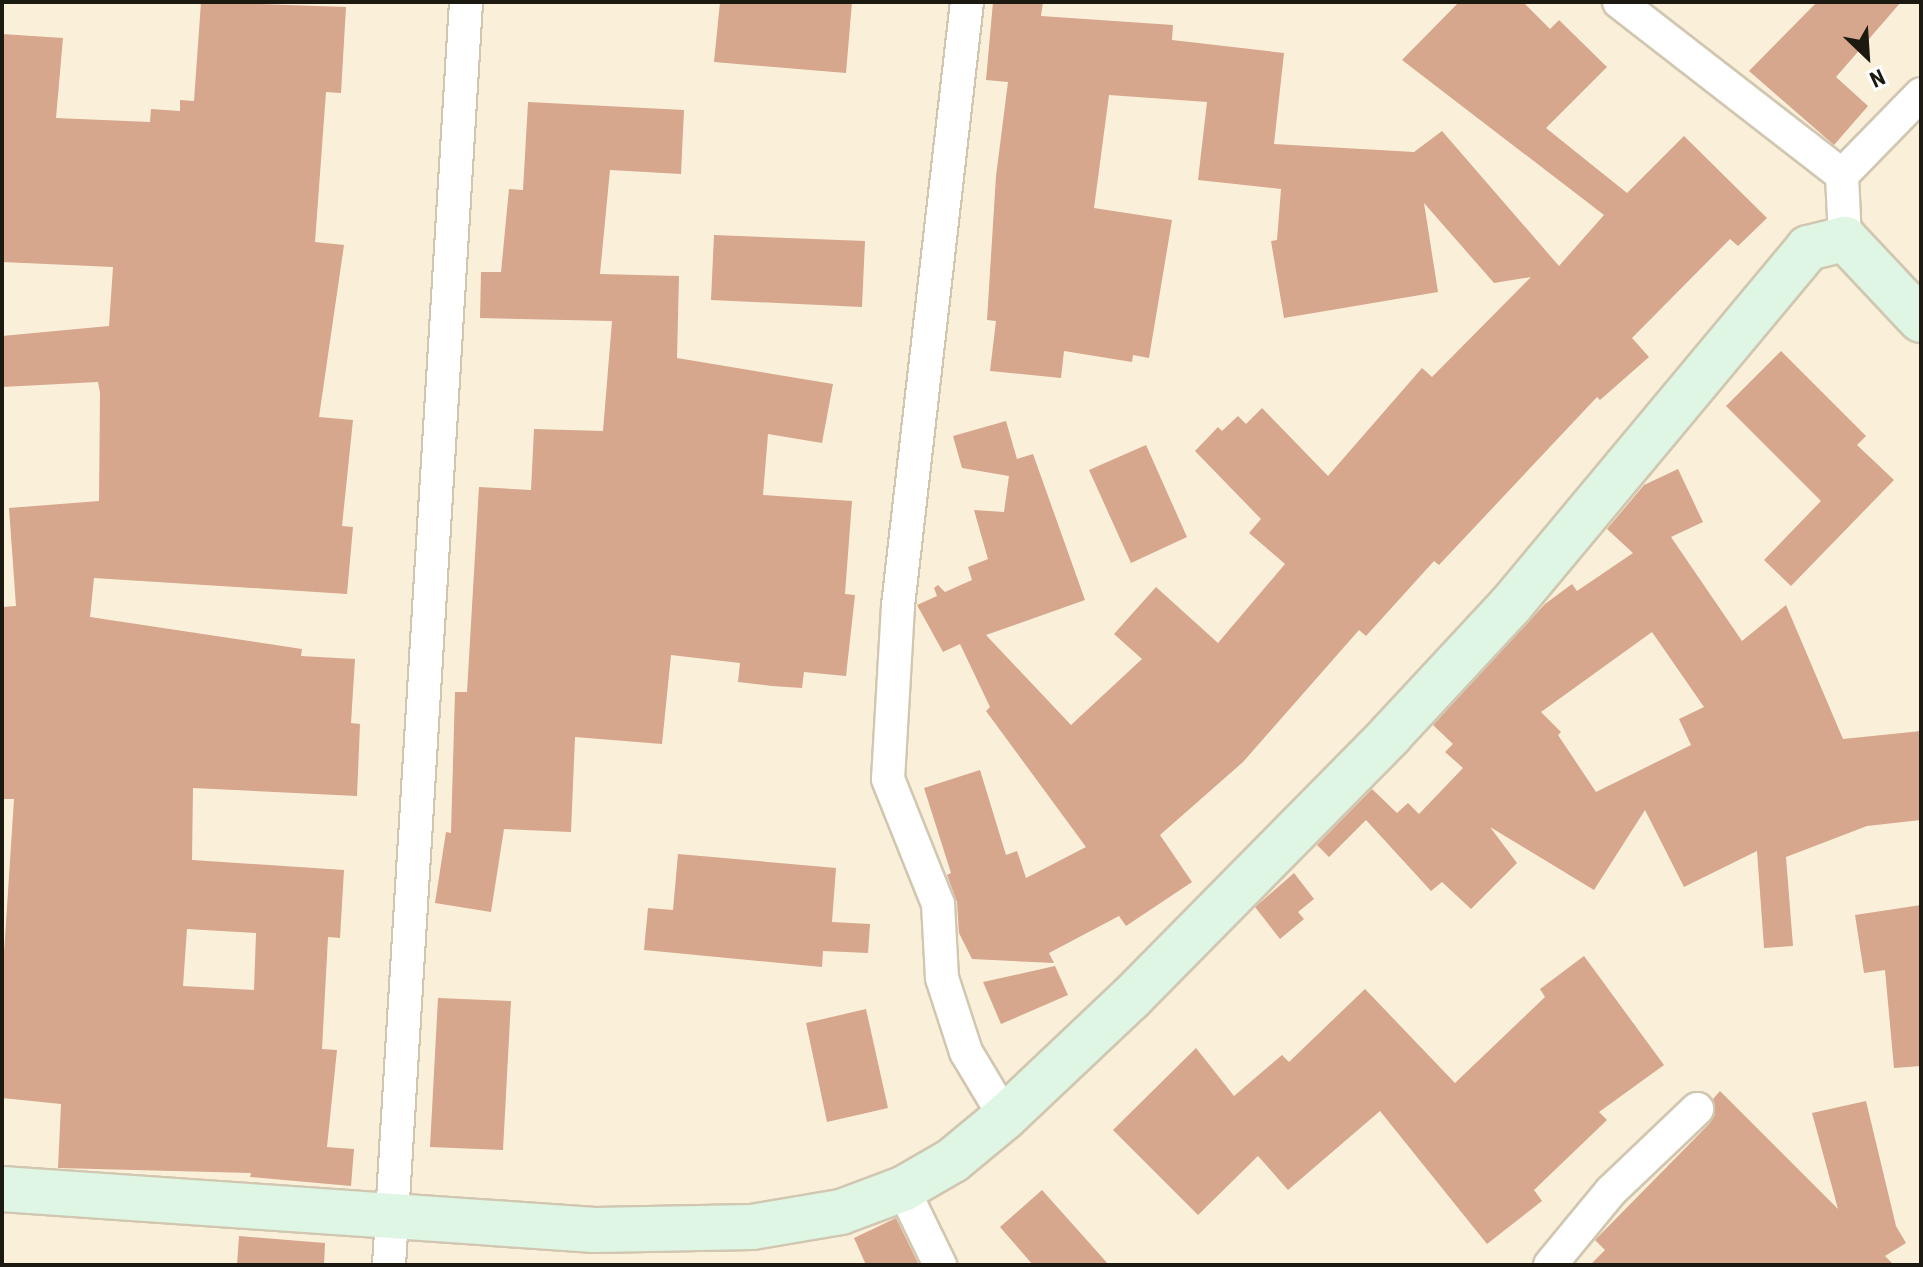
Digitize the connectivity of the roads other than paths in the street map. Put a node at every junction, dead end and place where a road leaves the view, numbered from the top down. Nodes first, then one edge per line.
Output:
1 (466, 2) edge
2 (967, 2) edge
3 (1619, 2) edge
4 (1921, 94) edge
5 (1842, 175) junction
6 (1845, 239) junction
7 (1921, 320) edge
8 (1697, 1109) dead end
9 (1005, 1117) junction
10 (2, 1189) edge
11 (903, 1189) junction
12 (395, 1217) junction
13 (389, 1265) edge
14 (940, 1265) edge
15 (1550, 1265) edge

1 - 12 street
2 - 9 street
3 - 5 street
4 - 5 street
5 - 6 street
6 - 7 street
6 - 9 street
8 - 15 street
9 - 11 street
10 - 12 street
11 - 12 street
11 - 14 street
12 - 13 street

